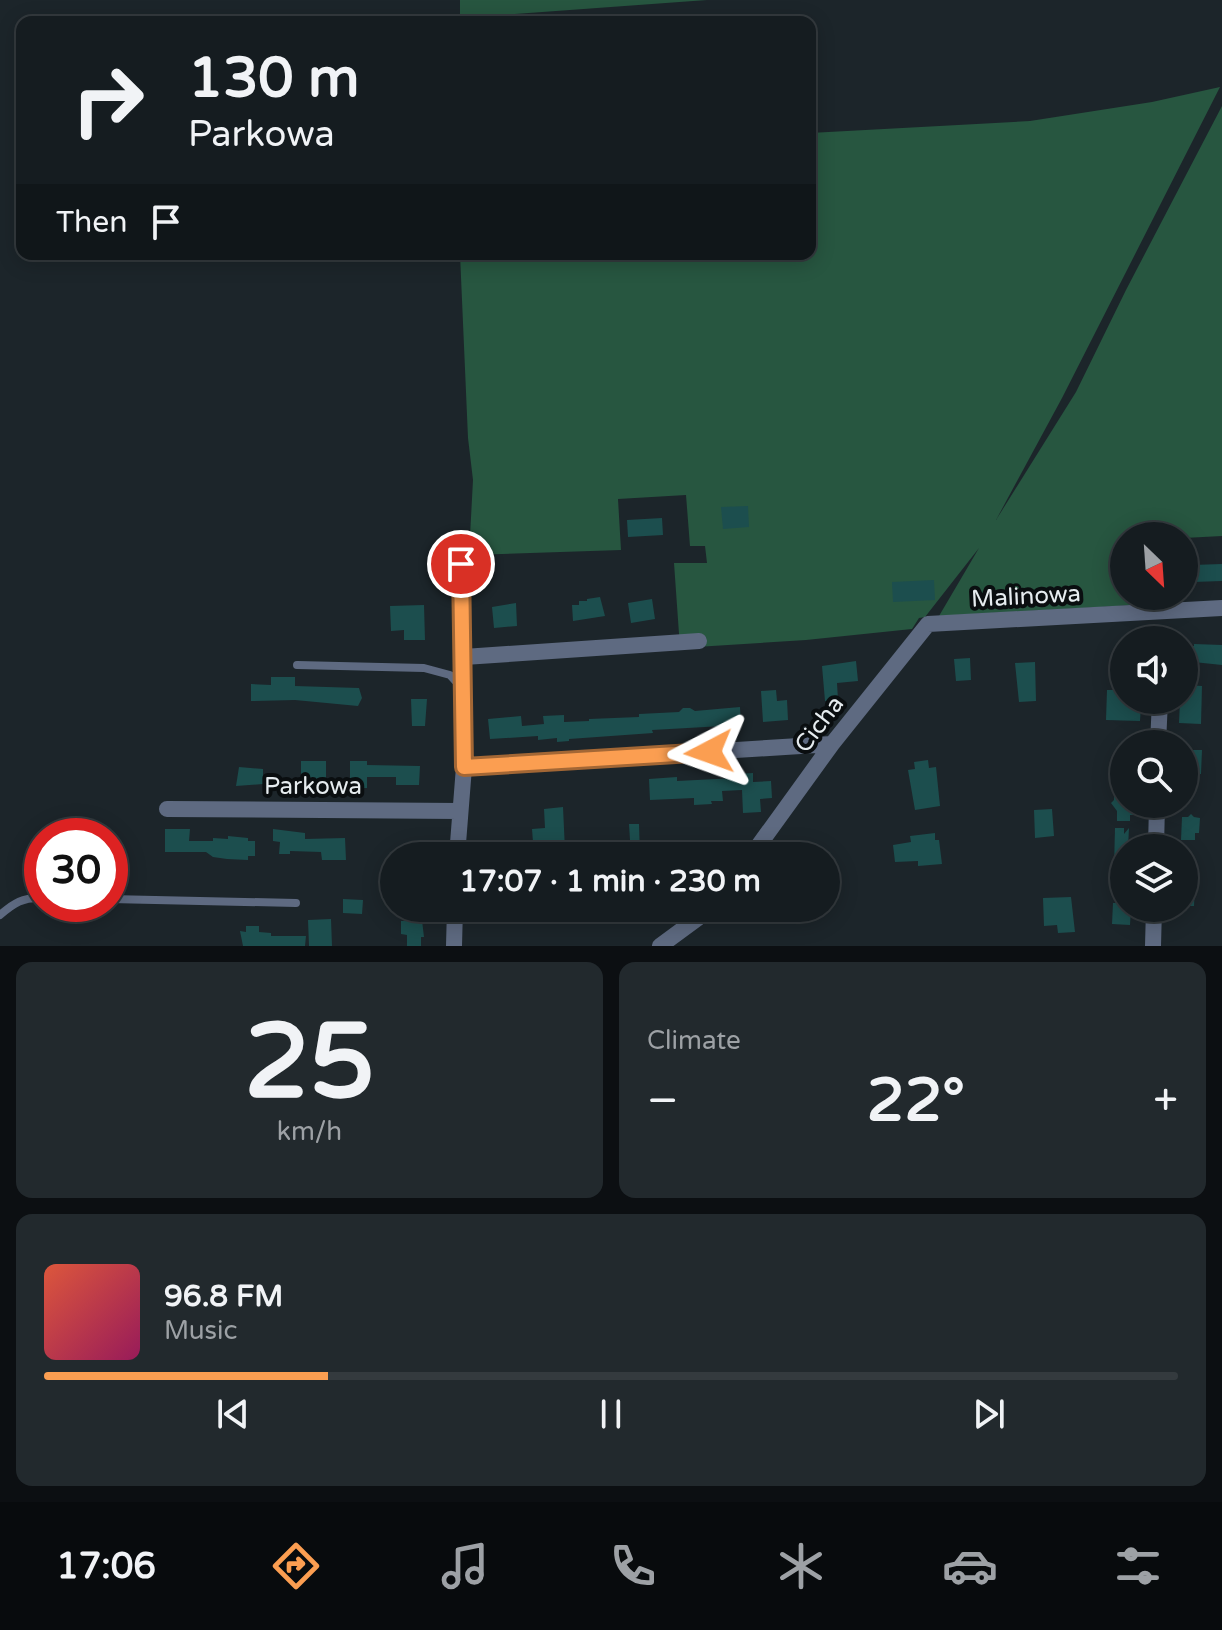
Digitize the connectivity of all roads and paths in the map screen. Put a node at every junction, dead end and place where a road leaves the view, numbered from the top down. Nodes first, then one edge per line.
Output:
1 (461, 564) dead end
2 (1222, 608) edge
3 (928, 624) joint
4 (699, 641) dead end
5 (464, 657) junction
6 (297, 665) dead end
7 (464, 691) junction
8 (832, 744) junction
9 (464, 767) junction
10 (167, 809) dead end
11 (459, 811) junction
12 (458, 842) edge
13 (761, 842) edge
14 (24, 899) edge
15 (128, 899) edge
16 (296, 903) dead end
17 (0, 915) edge
18 (455, 922) edge
19 (693, 922) edge
20 (1154, 922) edge
21 (454, 946) edge
22 (660, 946) edge
23 (1153, 946) edge

1 - 5 street
2 - 3 street, Malinowa
3 - 8 street, Cicha
4 - 5 street
5 - 7 street
6 - 7 lane
7 - 9 street
8 - 9 street
8 - 13 street, Cicha
9 - 11 street
10 - 11 street, Parkowa
11 - 12 street
14 - 17 lane
15 - 16 lane
18 - 21 street
19 - 22 street
20 - 23 street

